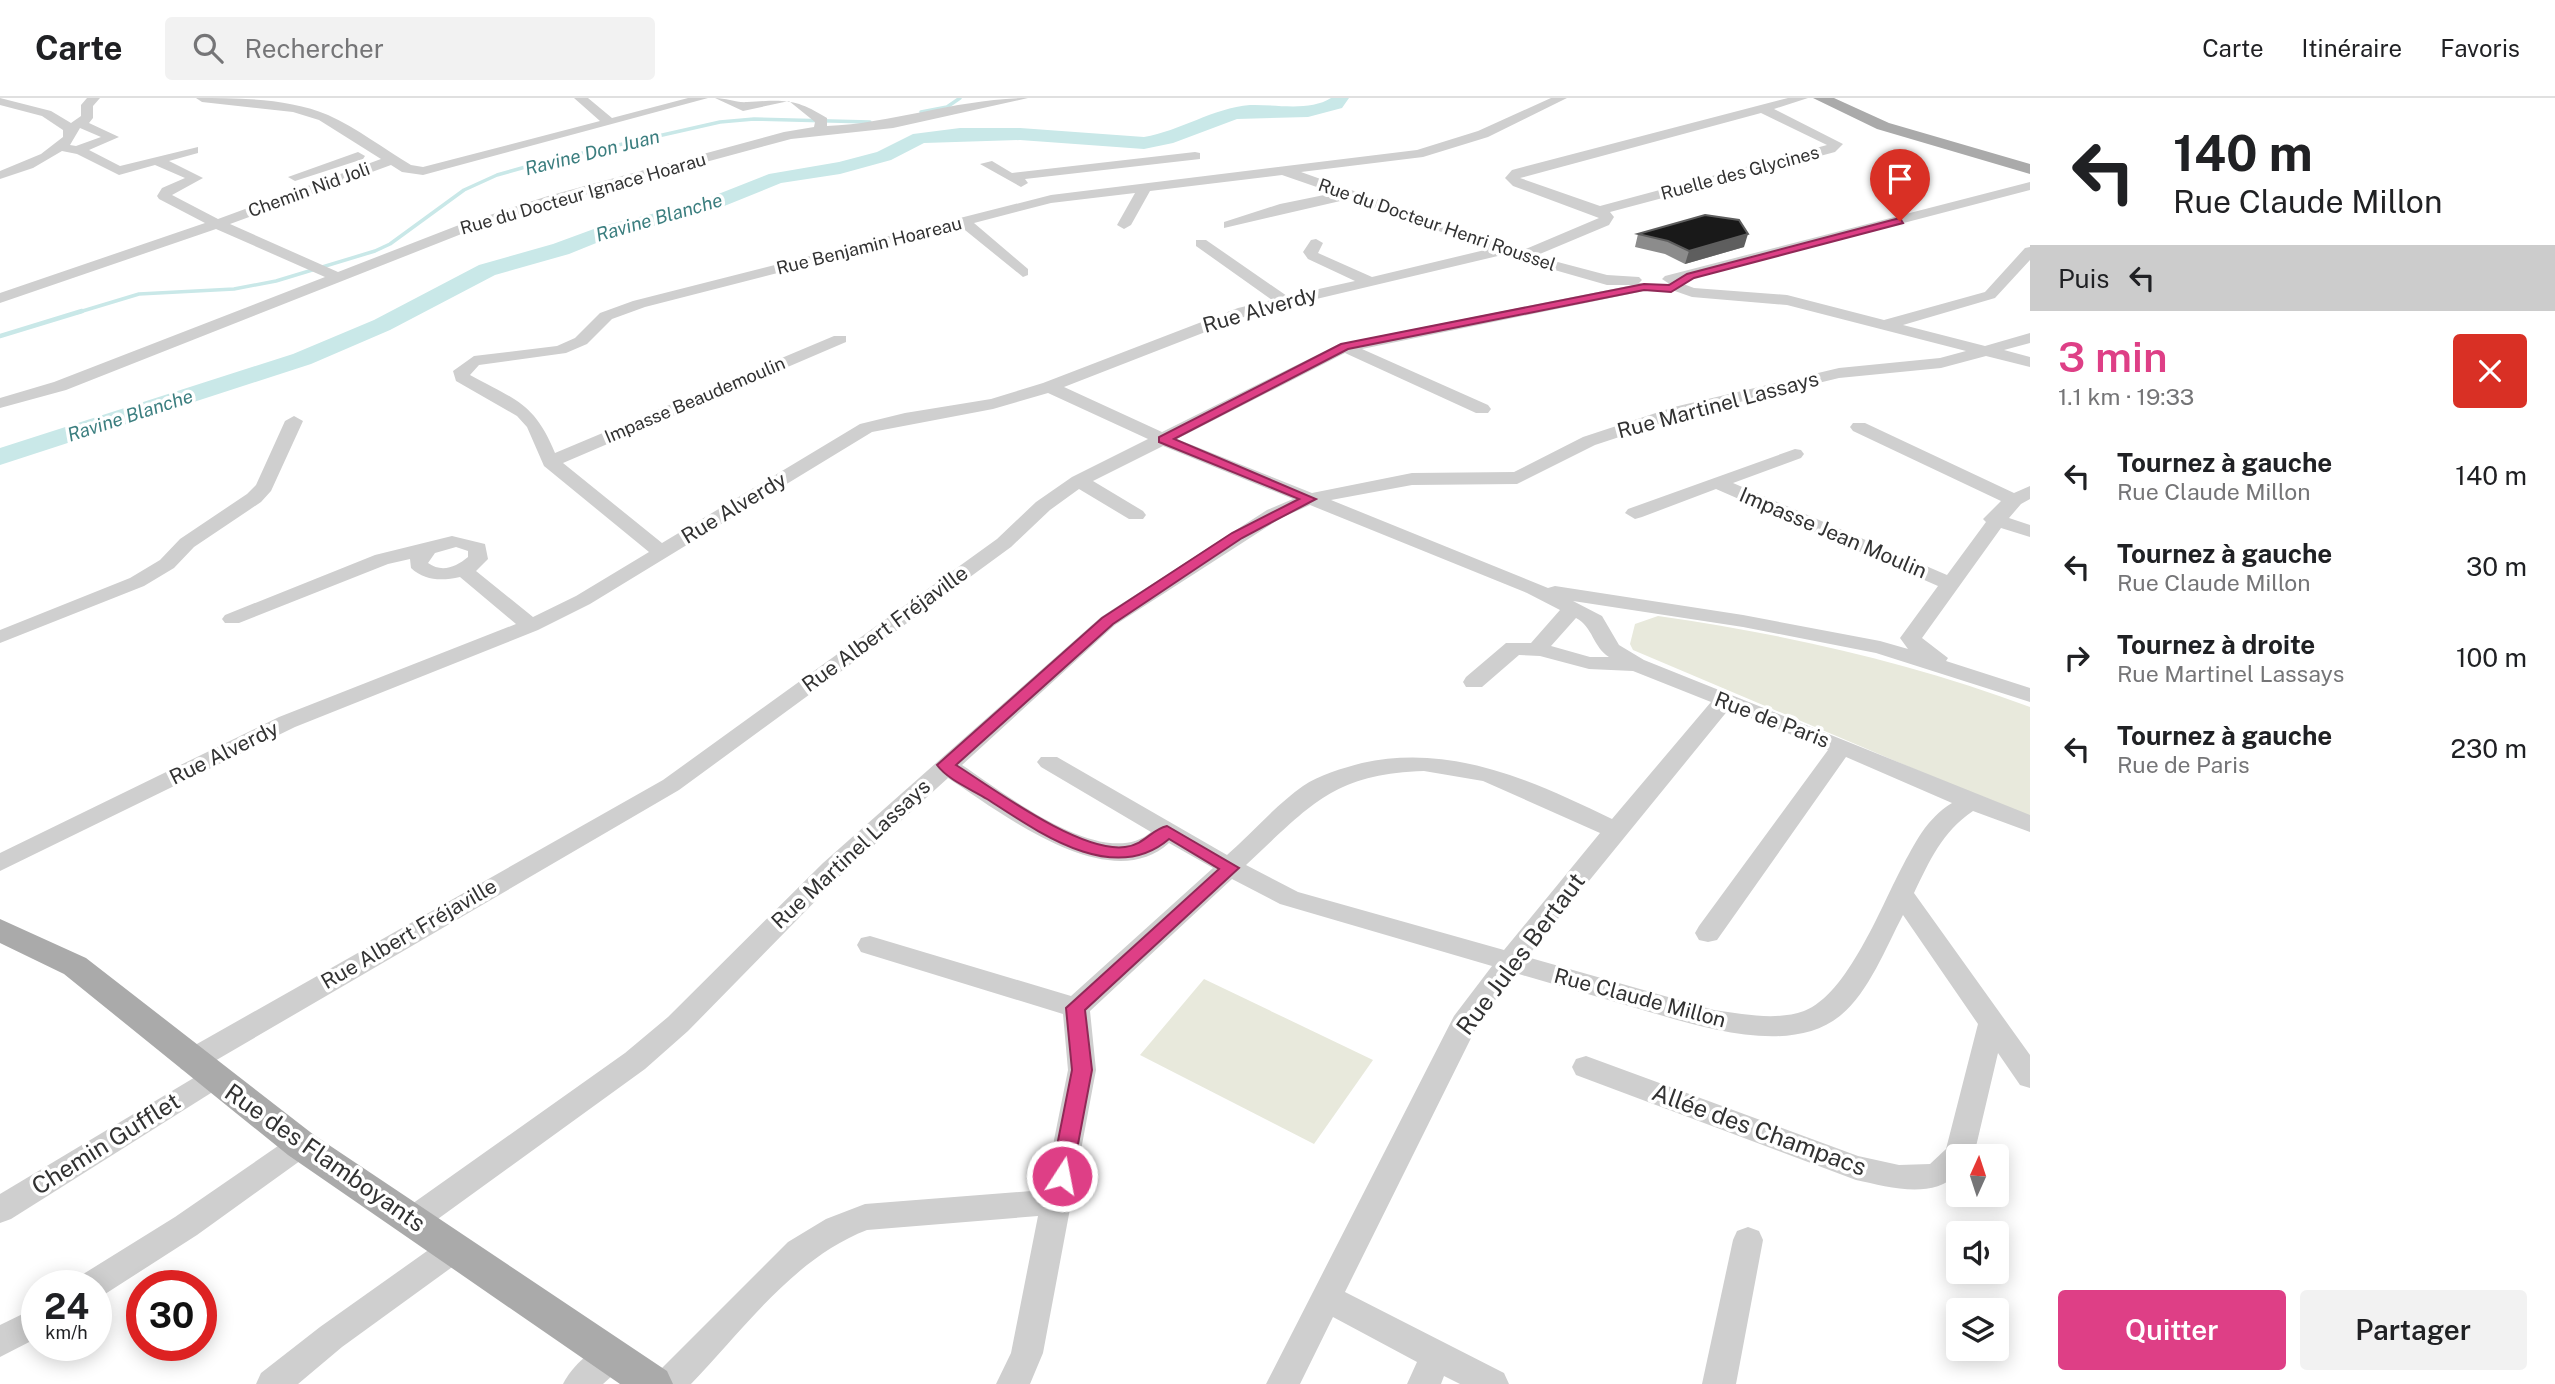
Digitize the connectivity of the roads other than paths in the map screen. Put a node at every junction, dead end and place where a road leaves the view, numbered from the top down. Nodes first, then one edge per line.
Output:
1 (94, 98) edge
2 (202, 98) edge
3 (580, 98) edge
4 (702, 98) edge
5 (720, 98) edge
6 (785, 98) edge
7 (793, 98) edge
8 (1022, 98) edge
9 (1561, 98) edge
10 (1801, 98) edge
11 (1821, 98) edge
12 (243, 99) edge
13 (0, 101) edge
14 (264, 101) edge
15 (1759, 107) junction
16 (609, 122) junction
17 (821, 125) junction
18 (76, 126) junction
19 (62, 147) junction
20 (377, 149) junction
21 (78, 150) junction
22 (193, 150) dead end
23 (1195, 156) dead end
24 (391, 160) junction
25 (158, 161) junction
26 (987, 164) dead end
27 (2030, 169) edge
28 (1281, 170) junction
29 (0, 174) edge
30 (296, 177) dead end
31 (1009, 177) junction
32 (1146, 185) junction
33 (2030, 186) edge
34 (1349, 195) junction
35 (1052, 199) junction
36 (1599, 211) junction
37 (965, 223) junction
38 (217, 224) junction
39 (1125, 225) dead end
40 (1229, 225) dead end
41 (1201, 243) dead end
42 (1316, 243) dead end
43 (2030, 251) edge
44 (1511, 253) junction
45 (324, 272) junction
46 (1023, 272) dead end
47 (1369, 281) junction
48 (1691, 284) junction
49 (1610, 285) junction
50 (0, 298) edge
51 (1284, 301) junction
52 (1884, 326) junction
53 (2030, 338) edge
54 (840, 339) dead end
55 (1345, 347) junction
56 (1984, 351) junction
57 (2030, 362) edge
58 (1049, 387) junction
59 (0, 403) edge
60 (1482, 409) dead end
61 (294, 421) dead end
62 (1859, 426) dead end
63 (1164, 440) junction
64 (1794, 454) dead end
65 (550, 462) junction
66 (1079, 481) junction
67 (1717, 483) junction
68 (1309, 499) junction
69 (2008, 507) edge
70 (1635, 513) dead end
71 (1136, 514) dead end
72 (2030, 531) edge
73 (427, 549) junction
74 (661, 552) junction
75 (463, 570) junction
76 (1948, 583) junction
77 (1534, 589) junction
78 (1625, 602) junction
79 (1573, 609) junction
80 (232, 619) dead end
81 (1595, 620) junction
82 (531, 626) junction
83 (0, 636) edge
84 (1880, 648) junction
85 (1541, 650) junction
86 (1636, 665) junction
87 (1961, 671) junction
88 (1474, 682) dead end
89 (2030, 695) edge
90 (1724, 701) junction
91 (1842, 747) junction
92 (1049, 762) dead end
93 (945, 765) junction
94 (1971, 803) junction
95 (2030, 824) edge
96 (1167, 831) junction
97 (1616, 831) junction
98 (0, 863) edge
99 (1231, 868) junction
100 (1900, 892) junction
101 (0, 930) edge
102 (1708, 933) dead end
103 (870, 945) dead end
104 (1510, 961) junction
105 (1076, 1008) junction
106 (1992, 1023) junction
107 (1586, 1067) dead end
108 (202, 1069) junction
109 (2030, 1077) edge
110 (301, 1145) junction
111 (1056, 1202) junction
112 (0, 1210) edge
113 (413, 1220) junction
114 (1748, 1240) dead end
115 (455, 1248) junction
116 (112, 1273) edge
117 (1326, 1298) junction
118 (21, 1330) edge
119 (0, 1342) edge
120 (612, 1355) junction
121 (1431, 1369) edge
122 (273, 1384) edge
123 (580, 1384) edge
124 (653, 1384) edge
125 (669, 1384) edge
126 (1013, 1384) edge
127 (1283, 1384) edge
128 (1492, 1384) edge
129 (1719, 1384) edge

1 - 18 street
2 - 12 street
3 - 16 street
4 - 16 street, Chemin Nid Joli
5 - 6 street
7 - 17 street
8 - 17 street, Rue du Docteur Ignace Hoarau
9 - 28 street, Rue Benjamin Hoareau
10 - 15 street
11 - 27 main road
12 - 14 street
13 - 18 street
14 - 20 street
15 - 36 street, Ruelle des Glycines
15 - 36 street
16 - 24 street, Chemin Nid Joli
17 - 45 street, Rue du Docteur Ignace Hoarau
18 - 19 street
18 - 21 street
19 - 21 street
19 - 29 street
20 - 24 street
20 - 30 street
21 - 25 street
22 - 25 street
23 - 31 street
24 - 38 street, Chemin Nid Joli
25 - 38 street
26 - 31 street
28 - 32 street, Rue Benjamin Hoareau
28 - 34 street, Rue du Docteur Henri Roussel
31 - 35 street
32 - 35 street, Rue Benjamin Hoareau
32 - 39 street
33 - 48 street
34 - 40 street
34 - 44 street, Rue du Docteur Henri Roussel
35 - 37 street, Rue Benjamin Hoareau
36 - 44 street, Rue Alverdy
37 - 46 street
37 - 65 street, Rue Benjamin Hoareau
38 - 45 street
38 - 50 street, Chemin Nid Joli
41 - 51 street
42 - 47 street
43 - 52 street
44 - 47 street, Rue Alverdy
44 - 49 street, Rue du Docteur Henri Roussel
45 - 59 street, Rue du Docteur Ignace Hoarau
47 - 51 street, Rue Alverdy
48 - 49 street, Rue Albert Fréjaville
48 - 52 street
49 - 55 street, Rue Albert Fréjaville
51 - 58 street, Rue Alverdy
52 - 56 street
53 - 56 street, Rue Martinel Lassays
54 - 65 street, Impasse Beaudemoulin
55 - 60 street
55 - 63 street, Rue Albert Fréjaville
56 - 57 street
56 - 68 street, Rue Martinel Lassays
58 - 63 street
58 - 74 street, Rue Alverdy
61 - 83 street
62 - 69 street
63 - 66 street, Rue Albert Fréjaville
63 - 68 street
64 - 67 street, Impasse Jean Moulin
65 - 74 street, Rue Benjamin Hoareau
66 - 71 street
66 - 108 street, Rue Albert Fréjaville
67 - 70 street, Impasse Jean Moulin
67 - 76 street, Impasse Jean Moulin
68 - 77 street
68 - 93 street, Rue Martinel Lassays
69 - 72 street
69 - 76 street
73 - 75 street
73 - 75 street
73 - 80 street
74 - 82 street, Rue Alverdy
75 - 82 street
76 - 84 street
76 - 87 street
77 - 78 street
77 - 79 street
78 - 81 street
78 - 84 street
79 - 81 street
79 - 85 street
81 - 86 street, Rue de Paris
82 - 98 street, Rue Alverdy
84 - 87 street
85 - 86 street
85 - 88 street
86 - 90 street, Rue de Paris
87 - 89 street
90 - 91 street, Rue de Paris
90 - 97 street, Rue Jules Bertaut
91 - 94 street, Rue de Paris
91 - 102 street
92 - 96 street, Rue Claude Millon
93 - 96 street
93 - 113 street, Rue Martinel Lassays
94 - 95 street, Rue de Paris
94 - 100 street, Rue Claude Millon
96 - 99 street, Rue Claude Millon
97 - 99 street
97 - 104 street, Rue Jules Bertaut
99 - 104 street, Rue Claude Millon
99 - 105 street
100 - 104 street, Rue Claude Millon
100 - 106 street
101 - 108 main road, Rue des Flamboyants
103 - 105 street
104 - 117 street, Rue Jules Bertaut
105 - 111 street
106 - 107 street, Allée des Champacs
106 - 109 street
108 - 110 main road, Rue des Flamboyants
108 - 112 street, Chemin Gufflet
110 - 113 main road, Rue des Flamboyants
110 - 116 street
111 - 125 street
111 - 126 street
113 - 115 main road, Rue des Flamboyants
114 - 129 street
115 - 120 main road, Rue des Flamboyants
115 - 122 street
117 - 121 street
117 - 127 street, Rue Jules Bertaut
118 - 119 street
120 - 123 street
120 - 124 main road, Rue des Flamboyants
121 - 128 street

